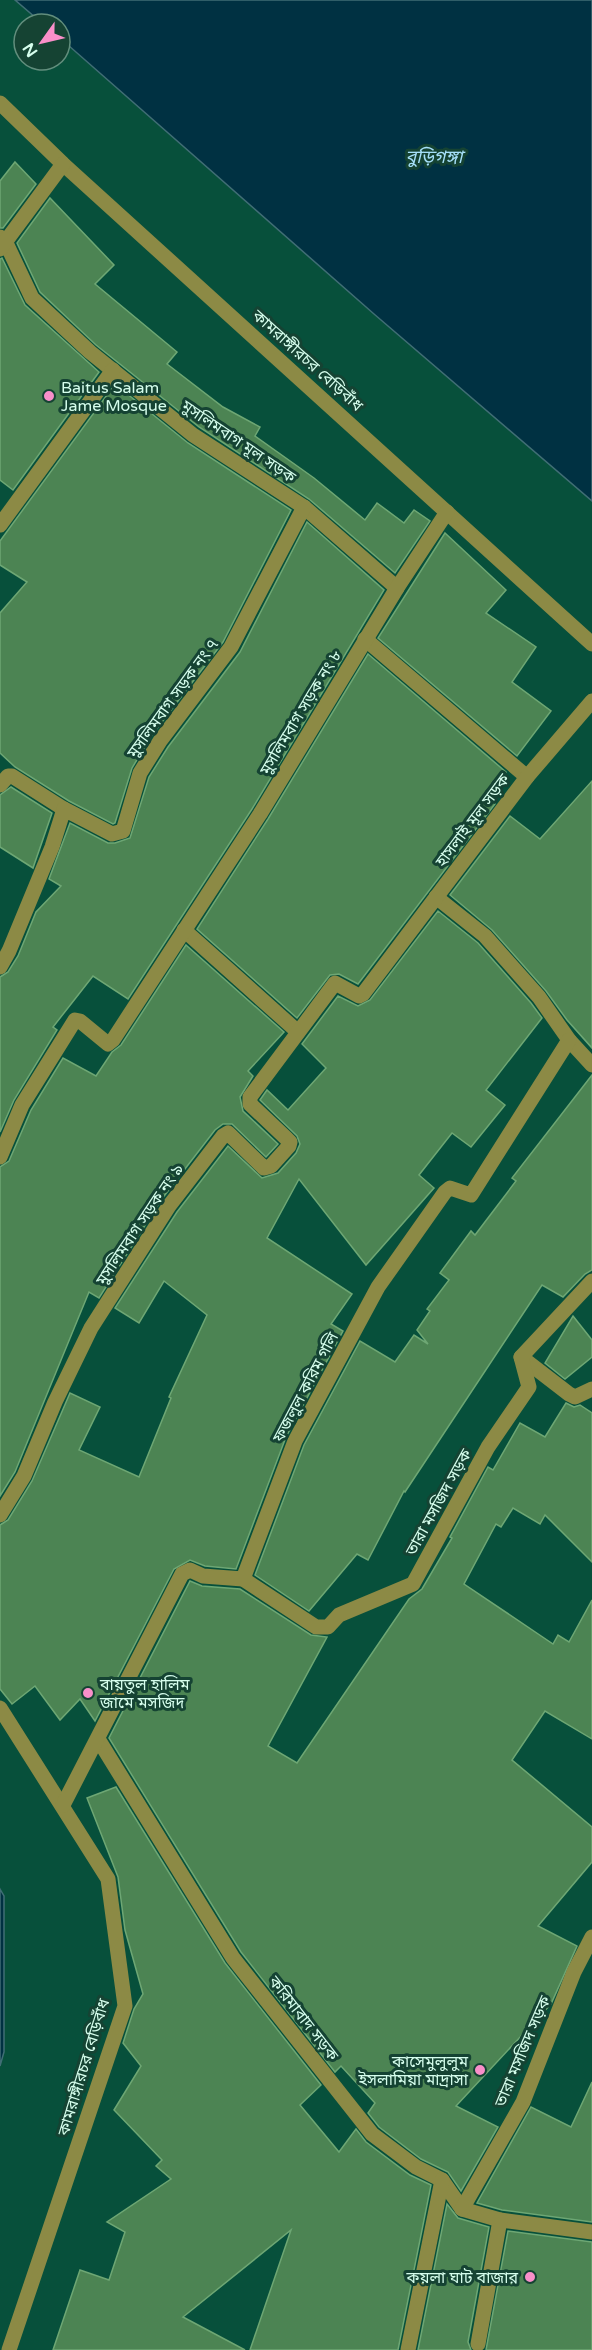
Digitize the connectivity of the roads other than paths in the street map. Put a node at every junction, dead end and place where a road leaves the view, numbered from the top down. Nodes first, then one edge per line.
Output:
1 (1, 105) edge
2 (63, 164) junction
3 (2, 243) edge
4 (113, 370) junction
5 (303, 507) junction
6 (447, 512) junction
7 (0, 525) edge
8 (397, 588) junction
9 (365, 639) junction
10 (592, 644) edge
11 (592, 701) edge
12 (527, 777) junction
13 (0, 785) edge
14 (64, 809) junction
15 (436, 897) junction
16 (184, 930) junction
17 (0, 967) edge
18 (298, 1032) junction
19 (569, 1040) junction
20 (592, 1065) edge
21 (0, 1157) edge
22 (592, 1281) edge
23 (521, 1357) junction
24 (592, 1389) edge
25 (0, 1515) edge
26 (243, 1579) junction
27 (0, 1708) edge
28 (98, 1739) junction
29 (63, 1805) junction
30 (592, 1937) edge
31 (442, 2180) junction
32 (462, 2209) junction
33 (500, 2220) junction
34 (592, 2232) edge
35 (478, 2344) dead end
36 (9, 2350) edge
37 (408, 2350) edge

1 - 2 street, কামরাঙ্গীরচর বেড়িবাঁধ
2 - 3 street
2 - 6 street, কামরাঙ্গীরচর বেড়িবাঁধ
3 - 4 street, মুসলিমবাগ মূল সড়ক
4 - 5 street, মুসলিমবাগ মূল সড়ক
4 - 7 street
5 - 8 street, মুসলিমবাগ মূল সড়ক
5 - 14 street, মুসলিমবাগ সড়ক নং ৭
6 - 8 street, মুসলিমবাগ সড়ক নং ৮
6 - 10 street, কামরাঙ্গীরচর বেড়িবাঁধ
8 - 9 street, মুসলিমবাগ সড়ক নং ৮
9 - 12 street, হাসলাই মূল সড়ক
9 - 16 street, মুসলিমবাগ সড়ক নং ৮
11 - 12 street
12 - 15 street, হাসলাই মূল সড়ক
13 - 14 street
14 - 17 street
15 - 18 street, মুসলিমবাগ সড়ক নং ৯
15 - 19 street
16 - 18 street
16 - 21 street, মুসলিমবাগ সড়ক নং ৮
18 - 25 street, মুসলিমবাগ সড়ক নং ৯
19 - 20 street
19 - 26 street, ফজলুল করিম গলি
22 - 23 street
23 - 24 street
23 - 26 street, তারা মসজিদ সড়ক
26 - 28 street
27 - 29 street, কামরাঙ্গীরচর বেড়িবাঁধ
28 - 29 street
28 - 31 street, করিমাবাদ সড়ক
29 - 36 street, কামরাঙ্গীরচর বেড়িবাঁধ
30 - 32 street, তারা মসজিদ সড়ক
31 - 32 street, করিমাবাদ সড়ক
31 - 37 street
32 - 33 street
33 - 34 street
33 - 35 street

